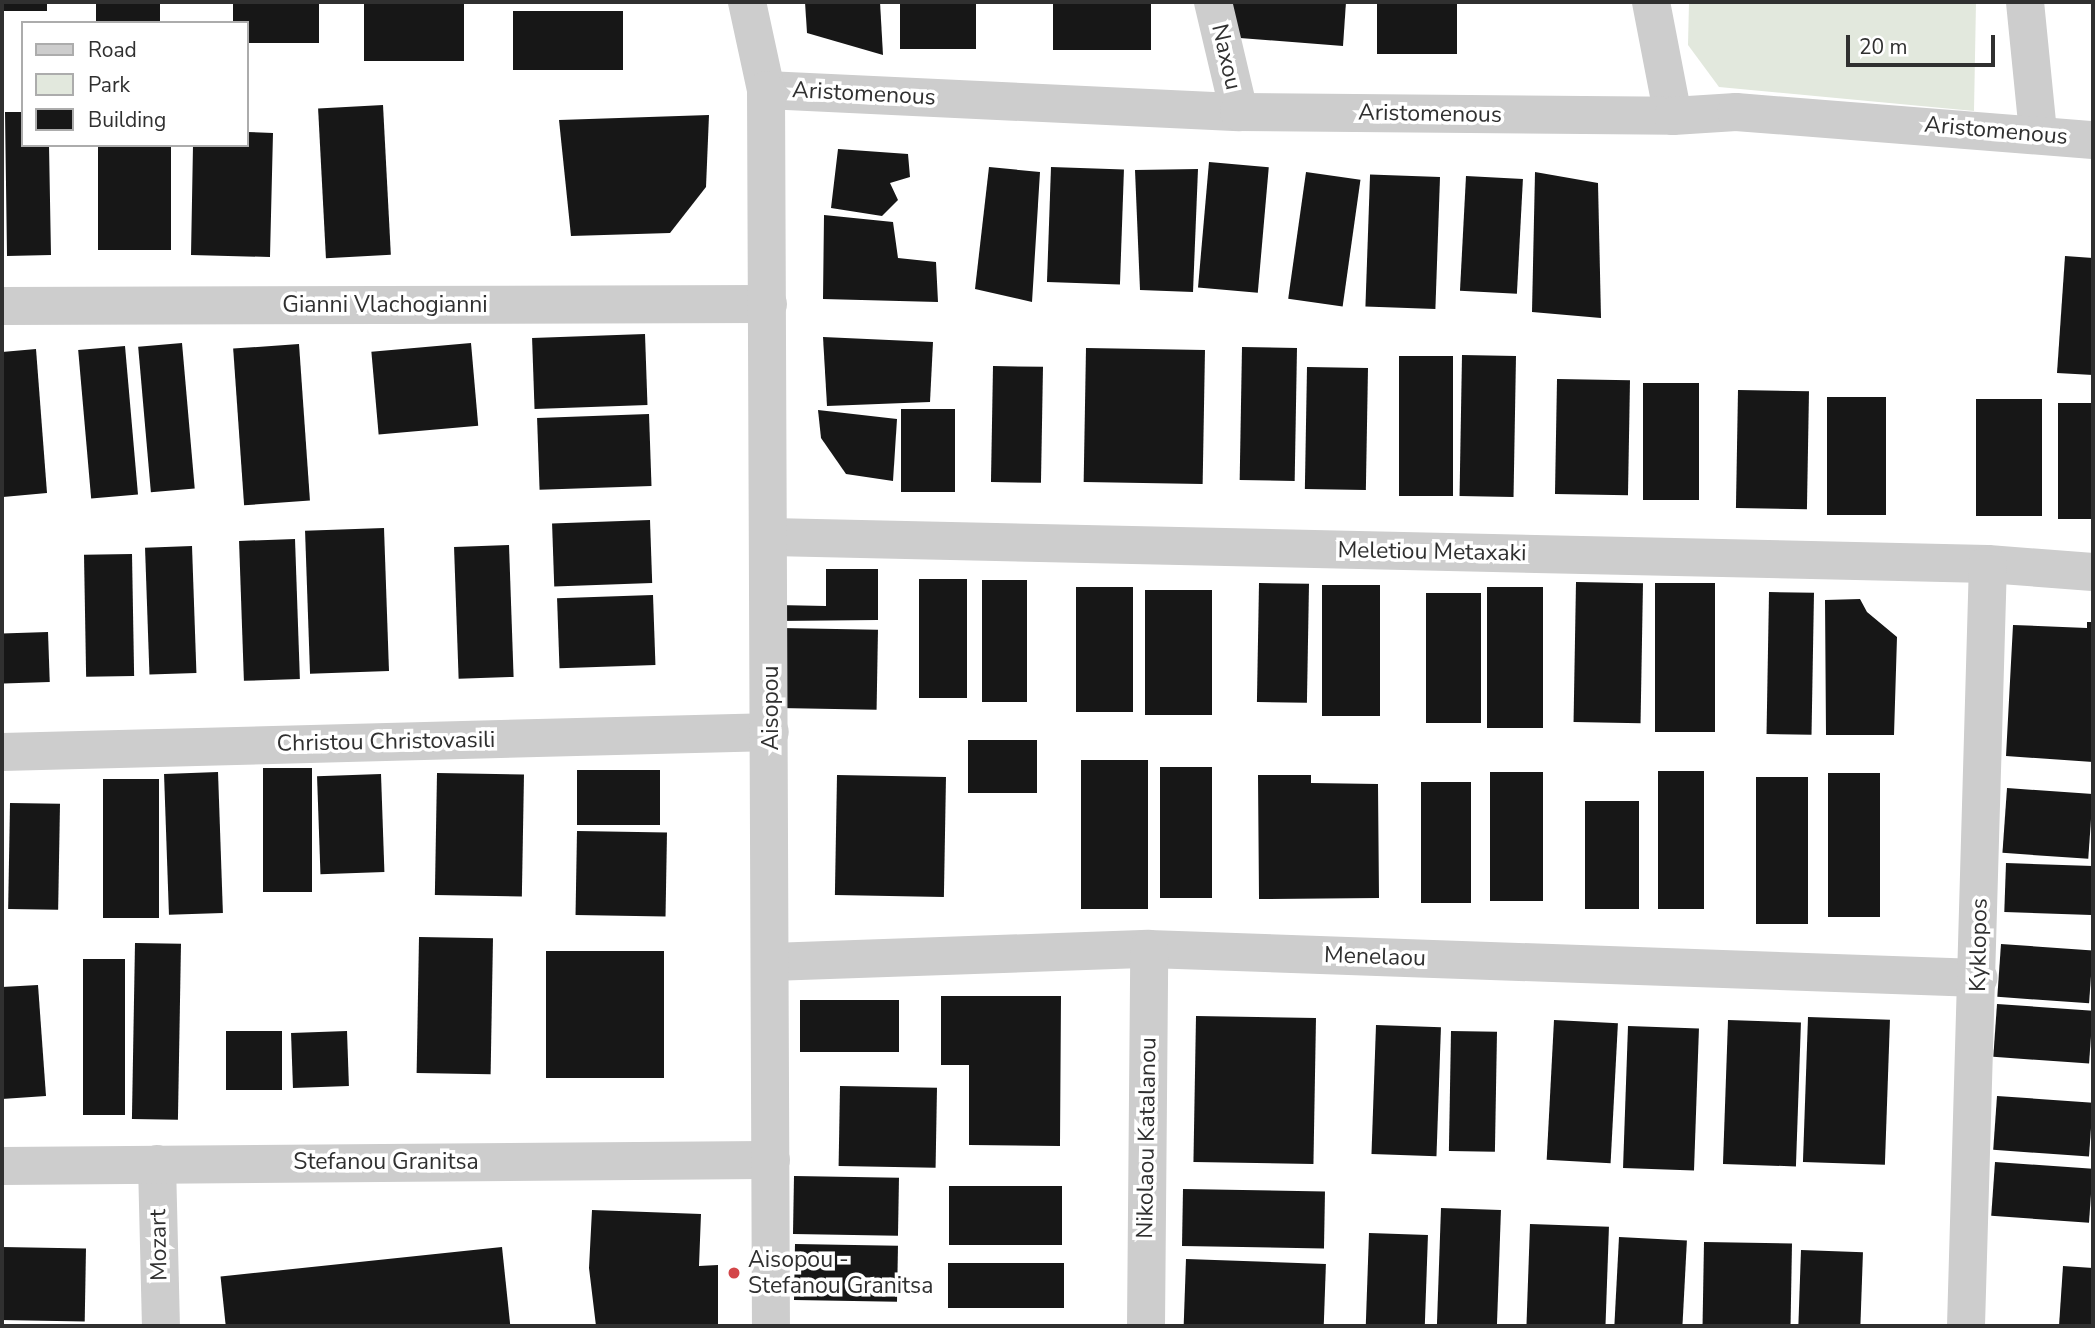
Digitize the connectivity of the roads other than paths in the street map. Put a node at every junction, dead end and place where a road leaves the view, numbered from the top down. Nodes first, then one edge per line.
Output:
1 (747, 2) edge
2 (1213, 2) edge
3 (1651, 2) edge
4 (2025, 2) edge
5 (766, 90) junction
6 (1239, 112) junction
7 (1673, 116) junction
8 (2038, 132) junction
9 (2093, 140) edge
10 (768, 304) junction
11 (2, 306) edge
12 (771, 537) junction
13 (1988, 564) junction
14 (2093, 572) edge
15 (771, 732) junction
16 (2, 752) edge
17 (1149, 949) junction
18 (771, 962) junction
19 (1978, 978) junction
20 (771, 1160) junction
21 (157, 1164) junction
22 (2, 1166) edge
23 (161, 1326) edge
24 (771, 1326) edge
25 (1146, 1326) edge
26 (1966, 1326) edge

1 - 5 street, Aisopou
2 - 6 street, Naxou
3 - 7 street
4 - 8 street
5 - 6 street, Aristomenous
5 - 10 street, Aisopou
6 - 7 street, Aristomenous
7 - 8 street, Aristomenous
8 - 9 street, Aristomenous
10 - 11 street, Gianni Vlachogianni
10 - 12 street, Aisopou
12 - 13 street, Meletiou Metaxaki
12 - 15 street, Aisopou
13 - 14 street, Meletiou Metaxaki
13 - 19 street, Kyklopos
15 - 16 street, Christou Christovasili
15 - 18 street, Aisopou
17 - 18 street, Menelaou
17 - 19 street, Menelaou
17 - 25 street, Nikolaou Katalanou
18 - 20 street, Aisopou
19 - 26 street, Kyklopos
20 - 21 street, Stefanou Granitsa
20 - 24 street, Aisopou
21 - 22 street, Stefanou Granitsa
21 - 23 street, Mozart

